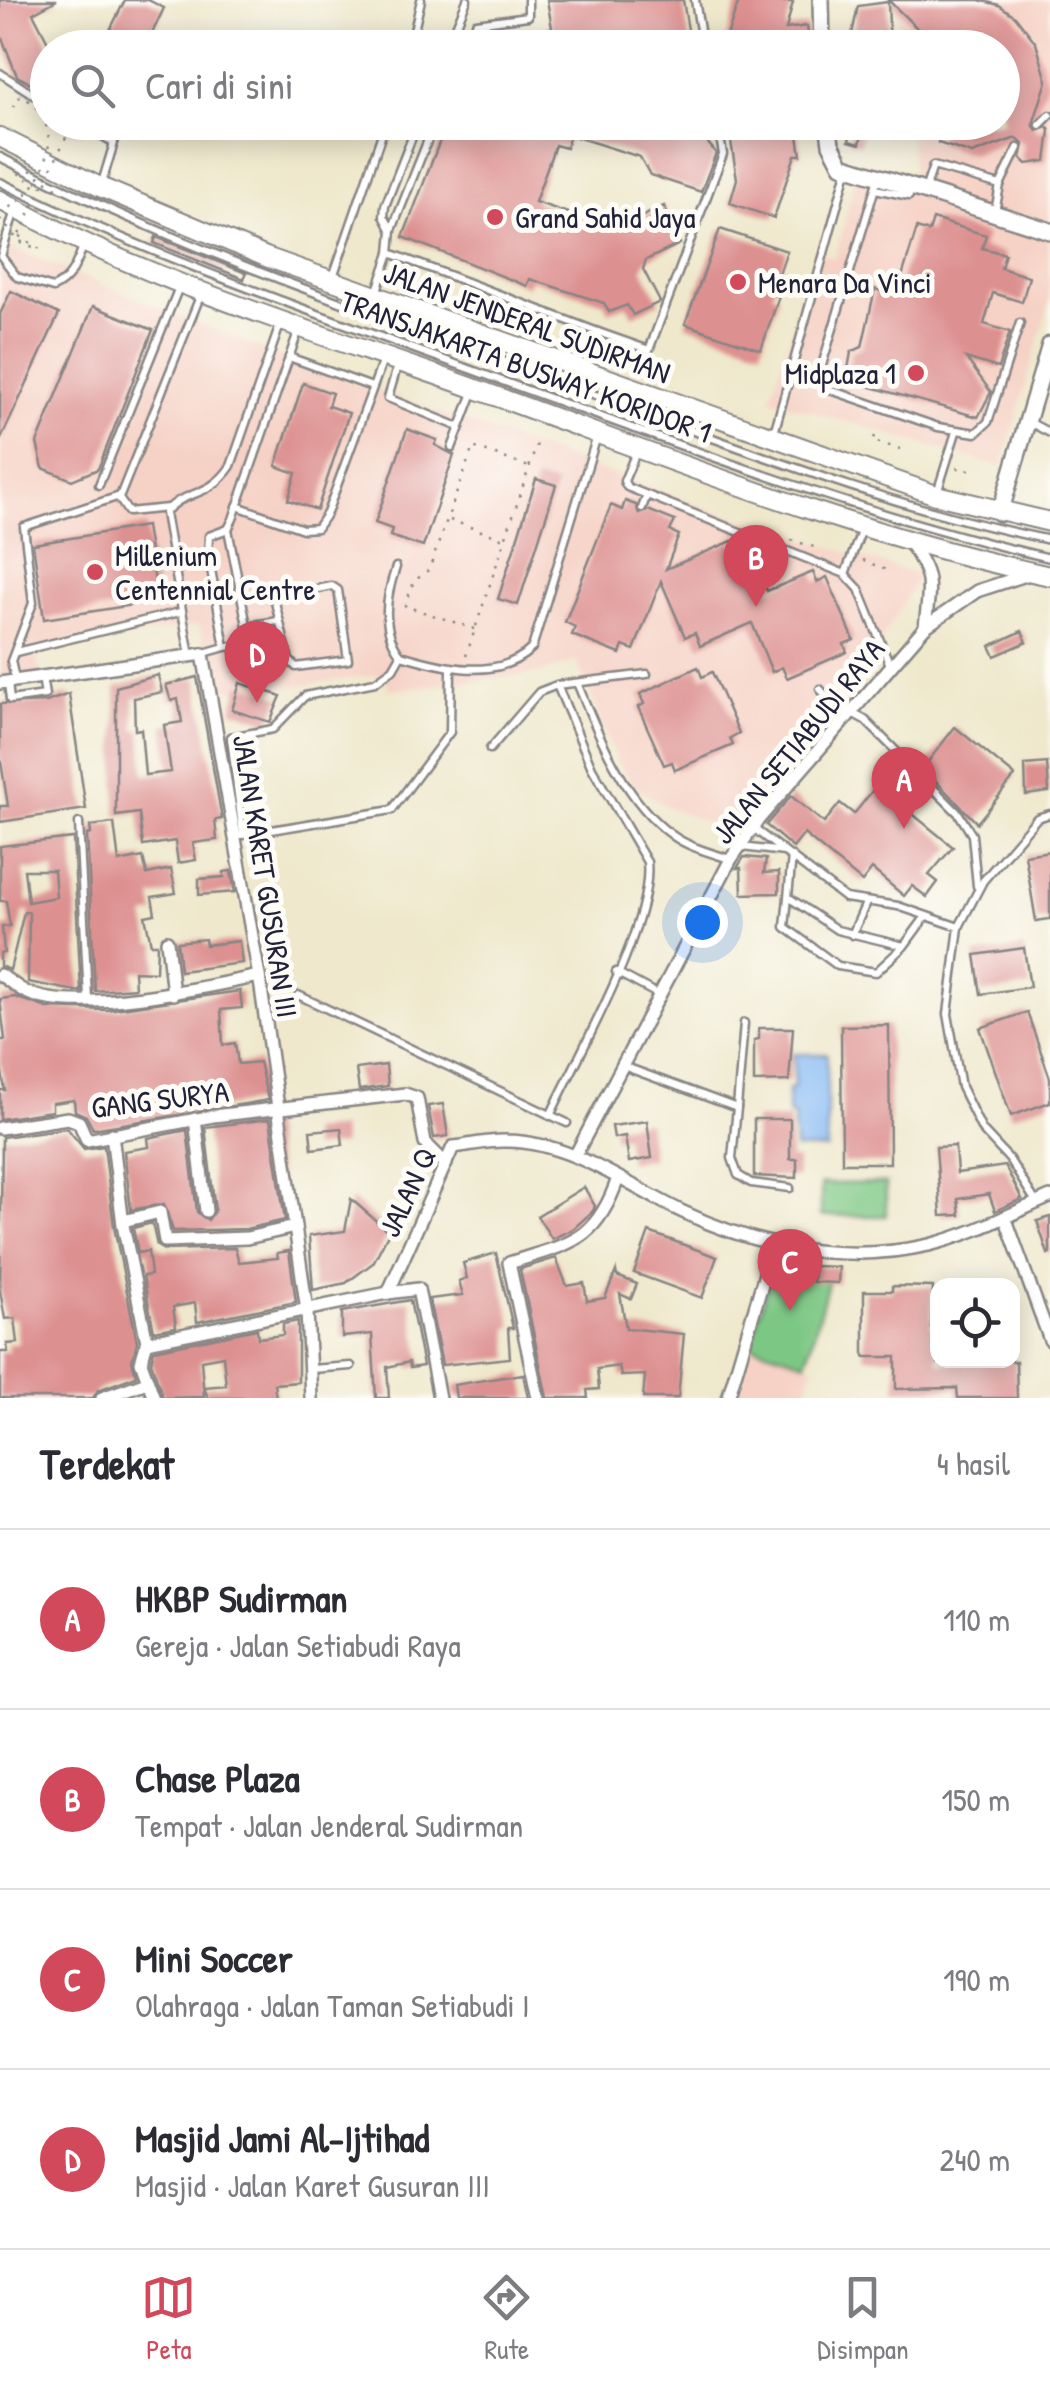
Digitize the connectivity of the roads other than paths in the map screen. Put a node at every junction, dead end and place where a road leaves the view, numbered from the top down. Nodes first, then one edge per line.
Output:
1 (420, 0) edge
2 (467, 0) edge
3 (528, 0) edge
4 (695, 0) edge
5 (820, 0) edge
6 (414, 30) edge
7 (454, 30) edge
8 (473, 30) edge
9 (700, 30) edge
10 (821, 30) edge
11 (0, 72) edge
12 (30, 92) edge
13 (1050, 115) edge
14 (1040, 125) dead end
15 (0, 136) edge
16 (110, 140) edge
17 (380, 140) edge
18 (411, 140) edge
19 (429, 140) edge
20 (720, 140) edge
21 (832, 140) edge
22 (1018, 148) dead end
23 (0, 157) edge
24 (848, 167) junction
25 (0, 182) edge
26 (883, 184) junction
27 (1000, 185) junction
28 (100, 187) junction
29 (916, 194) junction
30 (4, 210) edge
31 (994, 214) junction
32 (392, 230) junction
33 (1050, 231) edge
34 (86, 241) junction
35 (390, 252) junction
36 (332, 281) junction
37 (182, 282) junction
38 (202, 290) junction
39 (374, 297) junction
40 (292, 323) junction
41 (1020, 323) dead end
42 (598, 332) junction
43 (1050, 344) edge
44 (290, 357) junction
45 (392, 359) junction
46 (584, 371) junction
47 (374, 385) junction
48 (474, 388) junction
49 (1028, 421) junction
50 (460, 428) junction
51 (956, 432) junction
52 (1050, 432) edge
53 (597, 434) junction
54 (772, 439) junction
55 (452, 448) dead end
56 (637, 449) junction
57 (99, 485) dead end
58 (647, 495) junction
59 (936, 495) junction
60 (118, 497) junction
61 (237, 506) junction
62 (169, 508) junction
63 (642, 508) dead end
64 (1000, 512) junction
65 (1050, 522) edge
66 (228, 529) junction
67 (862, 529) junction
68 (1050, 540) edge
69 (910, 543) junction
70 (1050, 558) edge
71 (396, 567) dead end
72 (846, 574) junction
73 (1042, 574) edge
74 (180, 612) junction
75 (278, 621) junction
76 (247, 626) junction
77 (926, 627) junction
78 (225, 647) junction
79 (14, 653) junction
80 (196, 655) junction
81 (401, 655) junction
82 (891, 666) junction
83 (451, 670) junction
84 (648, 674) dead end
85 (42, 676) junction
86 (5, 680) edge
87 (556, 685) junction
88 (578, 685) junction
89 (820, 689) dead end
90 (855, 712) junction
91 (490, 750) dead end
92 (1050, 814) edge
93 (79, 823) dead end
94 (752, 828) junction
95 (239, 835) junction
96 (739, 846) junction
97 (789, 854) junction
98 (731, 859) junction
99 (976, 892) junction
100 (788, 897) junction
101 (866, 903) junction
102 (926, 916) junction
103 (958, 928) junction
104 (852, 936) junction
105 (166, 940) dead end
106 (904, 946) junction
107 (616, 972) junction
108 (0, 975) edge
109 (258, 976) junction
110 (173, 994) junction
111 (298, 995) dead end
112 (660, 995) junction
113 (88, 998) junction
114 (744, 1023) dead end
115 (622, 1066) junction
116 (736, 1108) junction
117 (277, 1112) junction
118 (550, 1116) junction
119 (195, 1119) junction
120 (567, 1122) dead end
121 (0, 1128) edge
122 (112, 1134) junction
123 (576, 1156) junction
124 (446, 1164) junction
125 (618, 1178) junction
126 (790, 1188) dead end
127 (1050, 1197) edge
128 (1037, 1202) junction
129 (206, 1211) dead end
130 (1005, 1217) junction
131 (122, 1222) junction
132 (294, 1227) junction
133 (773, 1246) junction
134 (388, 1293) junction
135 (307, 1310) junction
136 (1050, 1340) edge
137 (147, 1342) junction
138 (351, 1366) dead end
139 (310, 1369) junction
140 (147, 1382) junction
141 (102, 1398) edge
142 (154, 1398) edge
143 (311, 1398) edge
144 (439, 1398) edge
145 (538, 1398) edge
146 (728, 1398) edge

1 - 6 lane
2 - 7 lane
3 - 8 lane
4 - 9 lane
5 - 10 street
11 - 12 lane
13 - 14 lane
15 - 28 main road, JALAN JENDERAL SUDIRMAN
16 - 28 lane
17 - 36 lane
18 - 32 lane
19 - 32 lane
20 - 42 lane
21 - 24 street
22 - 27 lane
23 - 68 lane, TRANSJAKARTA BUSWAY KORIDOR 1
24 - 26 street
24 - 54 lane
25 - 70 lane, TRANSJAKARTA BUSWAY KORIDOR 1
26 - 29 street
26 - 51 lane
27 - 29 lane
27 - 31 lane
28 - 36 main road, JALAN JENDERAL SUDIRMAN
29 - 31 street
30 - 34 main road
30 - 34 lane
31 - 33 street
32 - 35 lane
34 - 37 main road
35 - 39 lane
35 - 42 lane
36 - 39 main road, JALAN JENDERAL SUDIRMAN
37 - 38 main road
37 - 57 lane
38 - 40 main road
38 - 60 lane
39 - 46 main road, JALAN JENDERAL SUDIRMAN
40 - 44 lane
40 - 45 main road
40 - 62 lane
41 - 51 lane
42 - 46 lane
43 - 49 street
44 - 47 lane
44 - 61 lane
45 - 47 lane
45 - 48 main road
45 - 50 lane
46 - 54 main road, JALAN JENDERAL SUDIRMAN
47 - 61 lane
48 - 50 lane
48 - 53 main road
49 - 52 lane
49 - 64 street
50 - 55 lane
51 - 59 lane
53 - 56 main road
53 - 83 lane
54 - 59 main road, JALAN JENDERAL SUDIRMAN
56 - 58 lane
56 - 67 main road
58 - 63 lane
58 - 72 lane
59 - 64 main road, JALAN JENDERAL SUDIRMAN
60 - 62 lane
60 - 79 lane
61 - 66 lane
62 - 74 lane
64 - 65 main road, JALAN JENDERAL SUDIRMAN
66 - 76 lane
66 - 78 lane
67 - 69 main road
67 - 72 lane
69 - 73 main road
69 - 77 street, JALAN SETIABUDI RAYA
71 - 81 lane
72 - 82 lane
73 - 77 street, JALAN SETIABUDI RAYA
74 - 79 lane
74 - 80 lane
75 - 75 lane
75 - 76 lane
76 - 78 lane
77 - 82 street, JALAN SETIABUDI RAYA
78 - 80 lane
79 - 86 lane
80 - 85 street
80 - 95 street, JALAN KARET GUSURAN III
81 - 83 lane
81 - 95 lane
82 - 90 street, JALAN SETIABUDI RAYA
83 - 95 lane
84 - 88 lane
85 - 86 street
85 - 86 lane
87 - 88 lane
87 - 91 lane
87 - 107 lane
88 - 98 lane
89 - 90 lane
90 - 94 street, JALAN SETIABUDI RAYA
90 - 99 lane
92 - 99 lane
93 - 113 lane
94 - 96 street, JALAN SETIABUDI RAYA
94 - 97 lane
95 - 109 street, JALAN KARET GUSURAN III
96 - 97 lane
96 - 98 street, JALAN SETIABUDI RAYA
97 - 100 lane
97 - 101 lane
98 - 112 street, JALAN SETIABUDI RAYA
99 - 103 lane
100 - 104 lane
100 - 106 lane
101 - 102 lane
101 - 104 lane
102 - 103 lane
102 - 106 lane
103 - 128 lane
104 - 106 lane
105 - 110 street
107 - 112 lane
107 - 118 lane
108 - 113 street
109 - 110 street
109 - 117 street, JALAN KARET GUSURAN III
110 - 113 street
111 - 118 lane
112 - 115 street, JALAN SETIABUDI RAYA
114 - 116 lane
115 - 116 lane
115 - 123 street, JALAN SETIABUDI RAYA
116 - 126 lane
117 - 119 street, GANG SURYA
117 - 124 street, GANG SURYA
117 - 132 street, JALAN KARET GUSURAN III
118 - 120 lane
119 - 122 street, GANG SURYA
119 - 129 street
121 - 122 street, GANG SURYA
122 - 131 street
123 - 124 street, JALAN Q
123 - 125 street
124 - 134 street, JALAN Q
125 - 133 street
125 - 145 street
127 - 128 street
128 - 130 street
130 - 133 street
130 - 136 street
131 - 132 street
131 - 137 street
132 - 135 street, JALAN KARET GUSURAN III
133 - 146 street
134 - 135 street
134 - 144 street
135 - 137 street
135 - 139 street, JALAN KARET GUSURAN III
137 - 140 street
138 - 139 lane
139 - 143 street, JALAN KARET GUSURAN III
140 - 141 street
140 - 142 street

